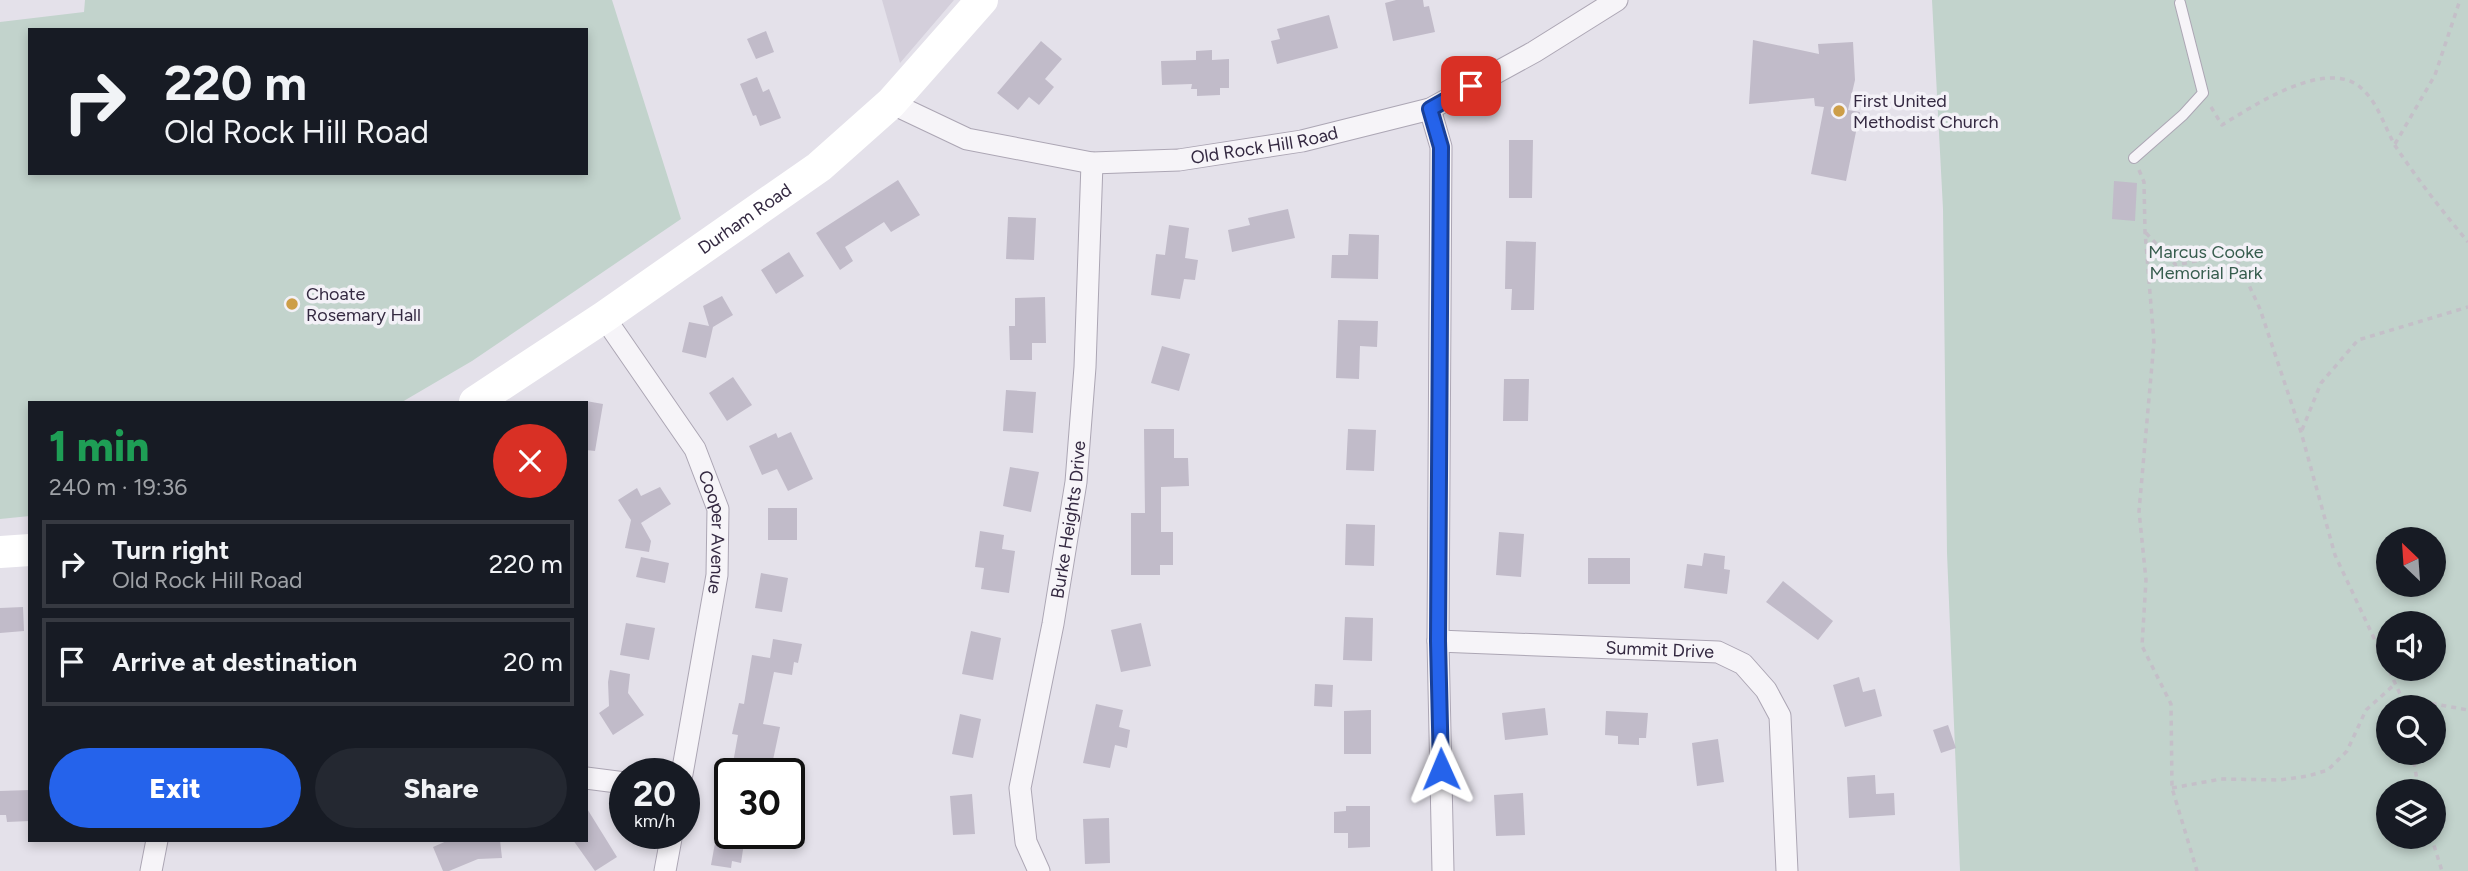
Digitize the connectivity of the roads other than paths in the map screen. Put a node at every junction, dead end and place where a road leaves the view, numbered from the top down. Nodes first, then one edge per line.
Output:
1 (982, 0) edge
2 (1616, 0) edge
3 (2180, 3) dead end
4 (891, 103) junction
5 (1430, 109) junction
6 (2134, 158) road end
7 (1092, 163) junction
8 (604, 317) junction
9 (477, 401) edge
10 (28, 550) edge
11 (0, 552) edge
12 (1438, 641) junction
13 (685, 758) edge
14 (588, 778) edge
15 (609, 781) edge
16 (157, 842) edge
17 (669, 849) edge
18 (151, 871) edge
19 (666, 871) edge
20 (1039, 871) edge
21 (1443, 871) edge
22 (1787, 871) edge

1 - 4 main road, Durham Road
2 - 5 street, Old Rock Hill Road
3 - 6 lane
4 - 7 street, Old Rock Hill Road
4 - 8 main road, Durham Road
5 - 7 street, Old Rock Hill Road
5 - 12 street
7 - 20 street, Burke Heights Drive
8 - 9 main road, Durham Road
8 - 13 street, Cooper Avenue
10 - 11 main road
12 - 21 street
12 - 22 street, Summit Drive
14 - 15 street
16 - 18 street
17 - 19 street

